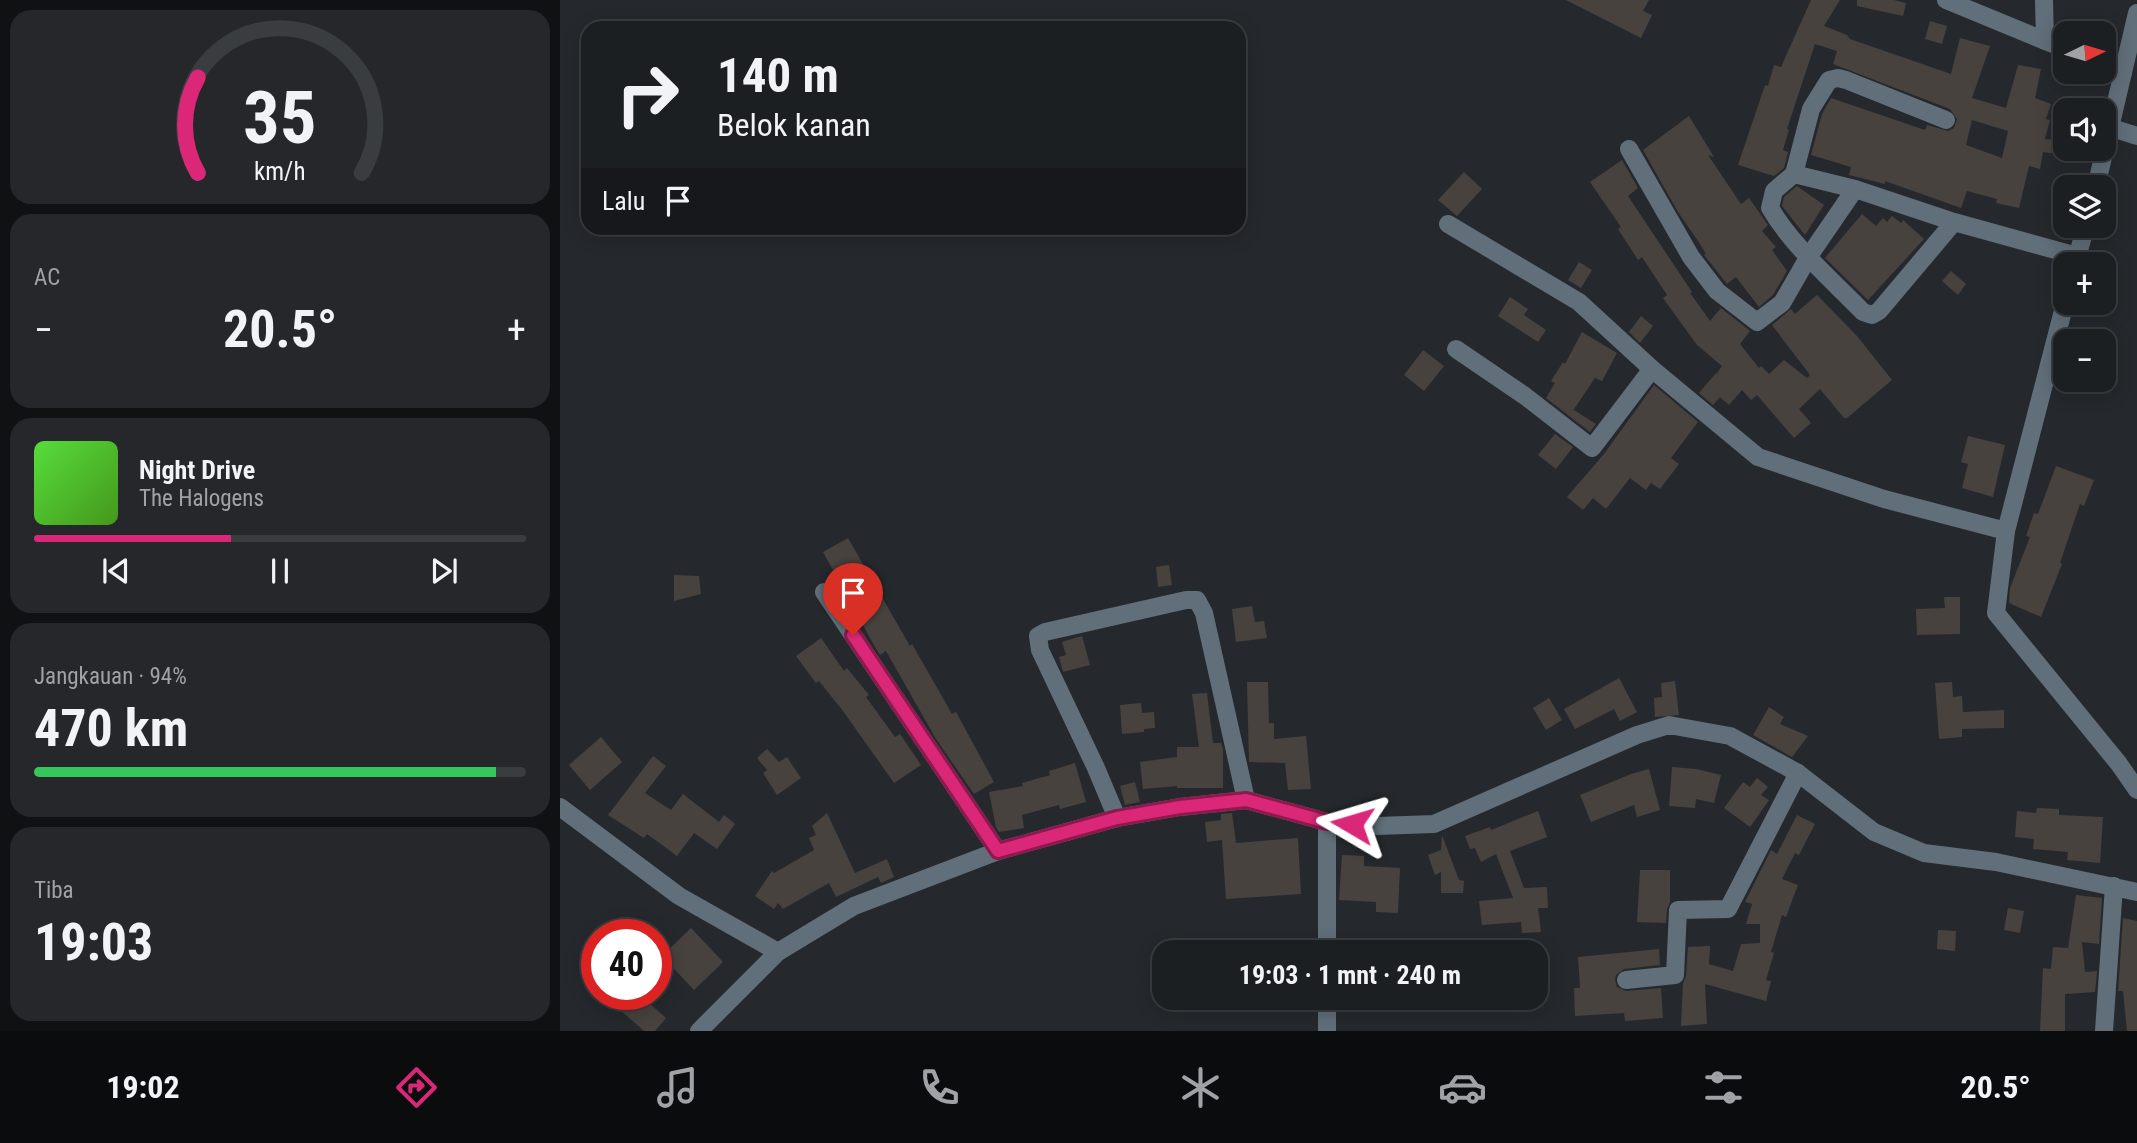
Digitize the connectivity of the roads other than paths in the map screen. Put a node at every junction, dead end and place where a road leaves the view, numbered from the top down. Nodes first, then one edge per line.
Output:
1 (1946, 0) edge
2 (2044, 0) edge
3 (2137, 13) edge
4 (2045, 41) junction
5 (2053, 44) edge
6 (2116, 70) edge
7 (2123, 73) junction
8 (2116, 108) edge
9 (1947, 120) dead end
10 (2116, 129) edge
11 (2137, 136) edge
12 (1629, 149) dead end
13 (1794, 174) junction
14 (1855, 189) junction
15 (1954, 222) junction
16 (1448, 225) dead end
17 (2053, 253) edge
18 (1809, 256) junction
19 (2062, 315) edge
20 (1457, 349) dead end
21 (1652, 369) junction
22 (2006, 531) junction
23 (824, 592) dead end
24 (1798, 773) junction
25 (2137, 790) edge
26 (1246, 800) junction
27 (560, 807) edge
28 (1117, 818) junction
29 (1327, 822) junction
30 (998, 851) junction
31 (2114, 886) junction
32 (2137, 892) edge
33 (1327, 940) edge
34 (778, 952) junction
35 (1626, 980) dead end
36 (1327, 1010) edge
37 (699, 1031) edge
38 (1326, 1031) edge
39 (2104, 1031) edge

1 - 4 street
2 - 4 street
3 - 7 street
4 - 5 street
6 - 7 street
7 - 8 street
9 - 13 street
10 - 11 street
12 - 18 street
13 - 14 street
13 - 18 street
14 - 15 street
14 - 18 street
15 - 17 street
15 - 18 street
16 - 21 street
19 - 22 street
20 - 21 street
21 - 22 street
22 - 25 street
23 - 30 street
24 - 29 street
24 - 31 street
24 - 35 street
26 - 28 street
26 - 28 street
26 - 29 street
27 - 34 street
28 - 30 street
29 - 33 street
30 - 34 street
31 - 32 street
31 - 39 street
34 - 37 street
36 - 38 street

